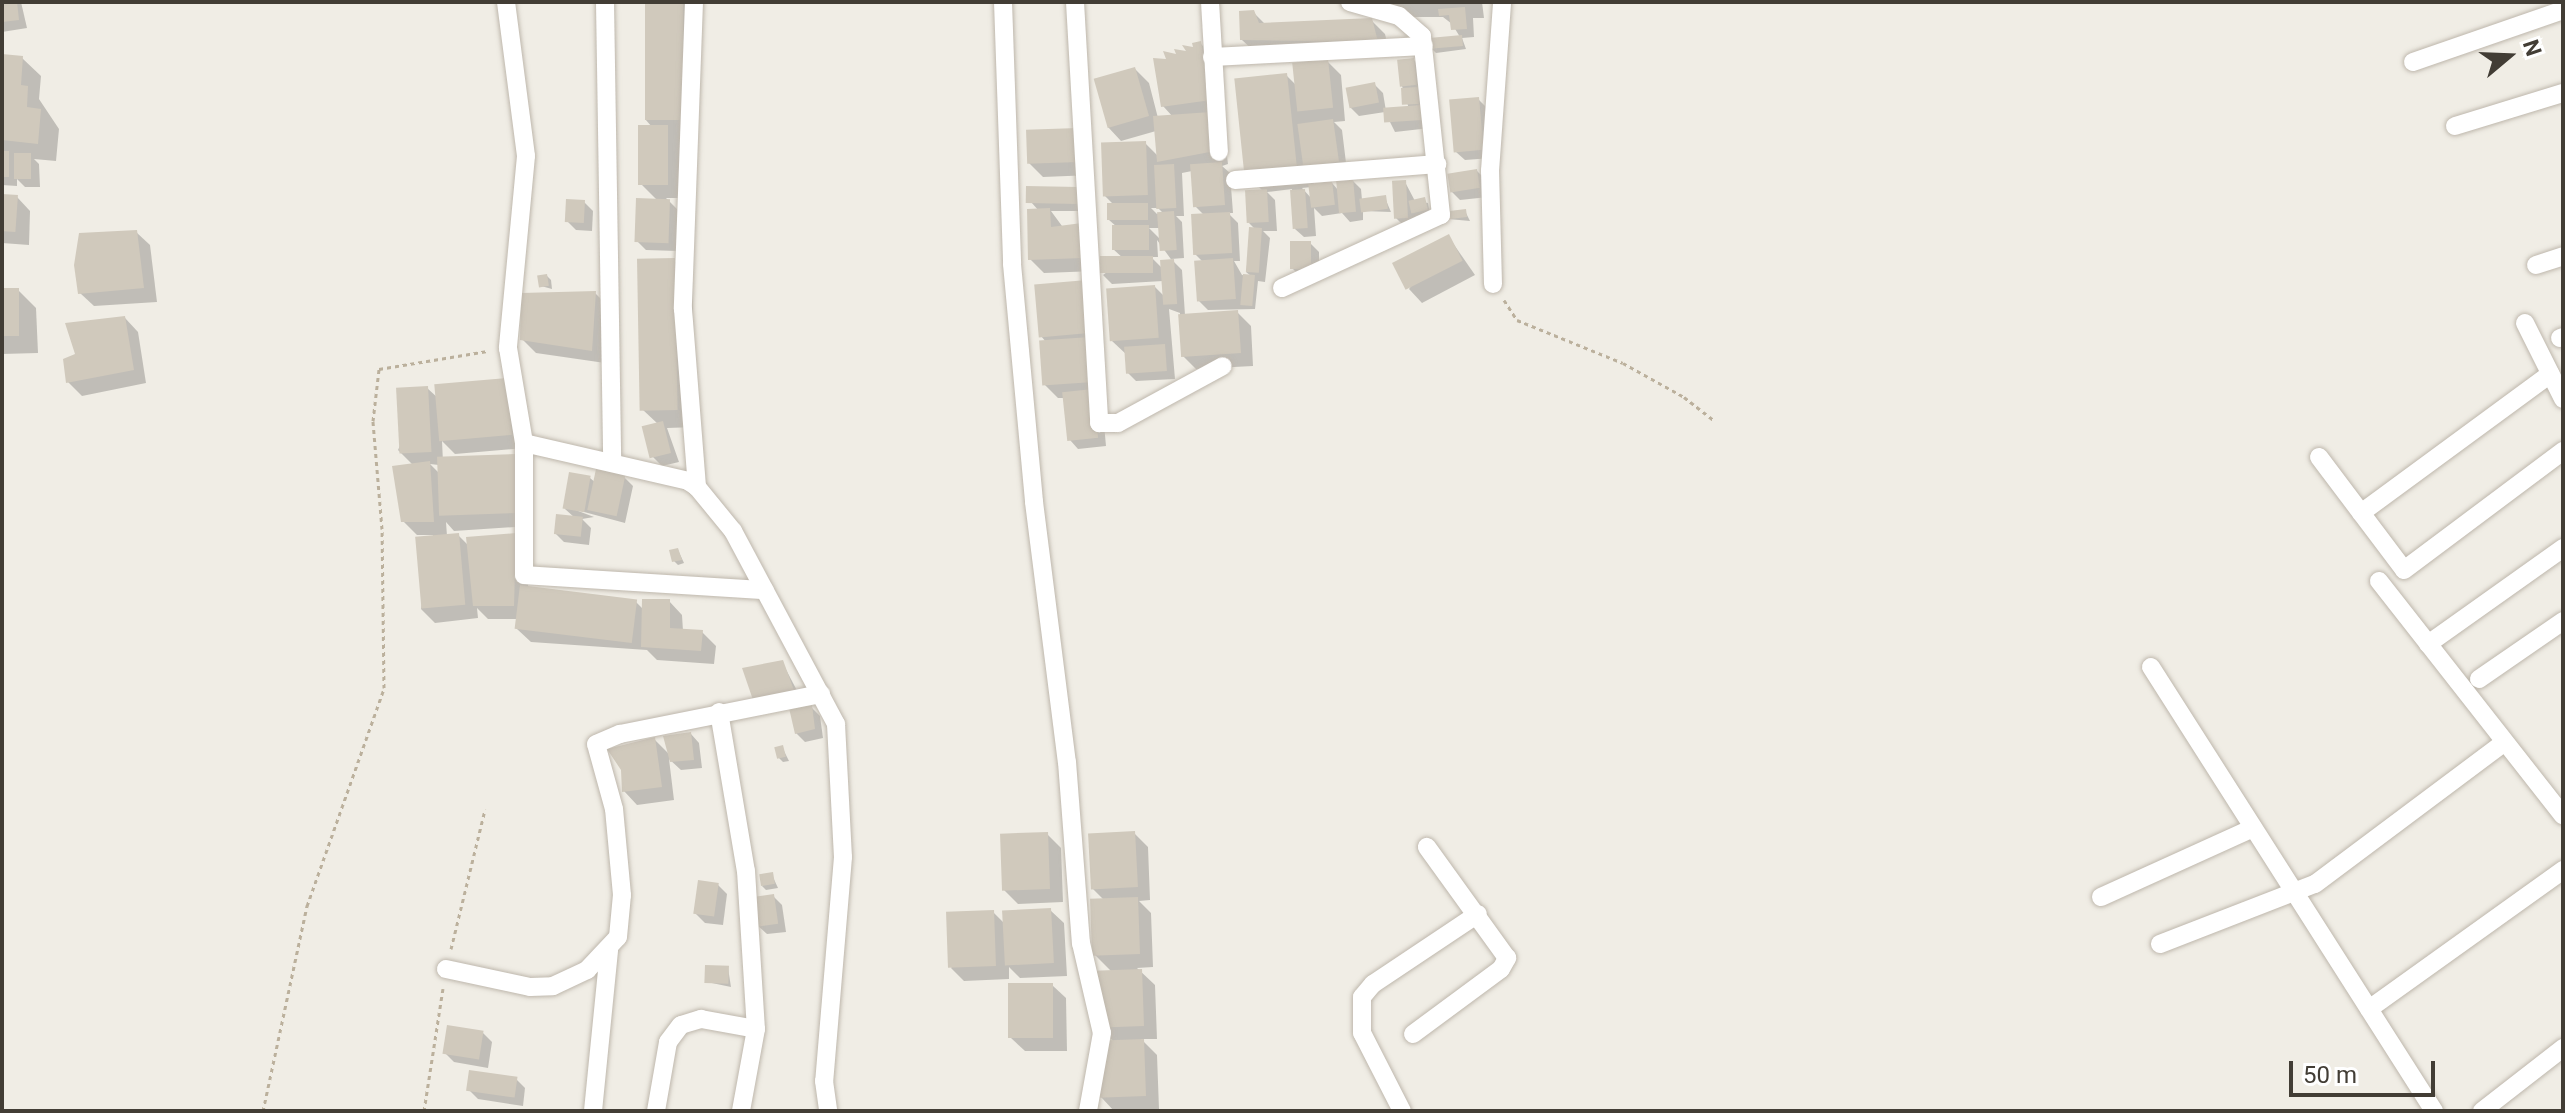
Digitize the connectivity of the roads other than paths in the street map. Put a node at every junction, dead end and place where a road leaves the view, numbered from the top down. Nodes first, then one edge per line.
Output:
1 (506, 2) edge
2 (605, 2) edge
3 (694, 2) edge
4 (1003, 2) edge
5 (1075, 2) edge
6 (1210, 2) edge
7 (1350, 2) edge
8 (1502, 2) edge
9 (2563, 10) edge
10 (1424, 46) junction
11 (1212, 57) junction
12 (2413, 62) dead end
13 (2563, 93) edge
14 (2455, 126) dead end
15 (1219, 152) dead end
16 (1437, 164) junction
17 (1235, 180) dead end
18 (2563, 256) edge
19 (2536, 265) dead end
20 (1493, 284) road end
21 (1282, 288) dead end
22 (2525, 323) dead end
23 (1223, 366) dead end
24 (2550, 374) junction
25 (2563, 399) edge
26 (524, 443) junction
27 (2563, 451) edge
28 (553, 452) junction
29 (2319, 457) dead end
30 (612, 463) junction
31 (525, 466) junction
32 (697, 487) junction
33 (2361, 513) junction
34 (2563, 548) edge
35 (2379, 581) dead end
36 (765, 590) junction
37 (2563, 621) edge
38 (2428, 644) junction
39 (2151, 667) dead end
40 (2479, 679) dead end
41 (821, 694) junction
42 (719, 712) junction
43 (2505, 742) junction
44 (2556, 793) edge
45 (2563, 816) edge
46 (2253, 828) junction
47 (1427, 847) dead end
48 (2563, 870) edge
49 (2293, 890) junction
50 (2101, 897) dead end
51 (1478, 914) junction
52 (2160, 944) dead end
53 (609, 950) junction
54 (446, 969) dead end
55 (2369, 1009) junction
56 (756, 1029) junction
57 (1413, 1034) dead end
58 (2563, 1048) edge
59 (593, 1111) edge
60 (656, 1111) edge
61 (741, 1111) edge
62 (828, 1111) edge
63 (1088, 1111) edge
64 (1402, 1111) edge
65 (2434, 1111) edge
66 (2482, 1111) edge

1 - 26 street
2 - 30 street
3 - 32 street
4 - 63 street
5 - 23 street
6 - 11 street
7 - 10 street
8 - 20 street
9 - 12 street
10 - 11 street
10 - 16 street
11 - 15 street
13 - 14 street
16 - 17 street
16 - 21 street
18 - 19 street
22 - 24 street
24 - 25 street
24 - 33 street
26 - 28 street
26 - 31 street
27 - 33 street
28 - 30 street
28 - 31 street
29 - 33 street
30 - 32 street
31 - 36 street
32 - 36 street
34 - 38 street
35 - 38 street
36 - 41 street
37 - 40 street
38 - 43 street
39 - 46 street
41 - 42 street
41 - 62 street
42 - 53 street
42 - 56 street
43 - 44 street
43 - 49 street
44 - 45 street
46 - 49 street
46 - 50 street
47 - 51 street
48 - 55 street
49 - 52 street
49 - 55 street
51 - 57 street
51 - 64 street
53 - 54 street
53 - 59 street
55 - 65 street
56 - 60 street
56 - 61 street
58 - 66 street

